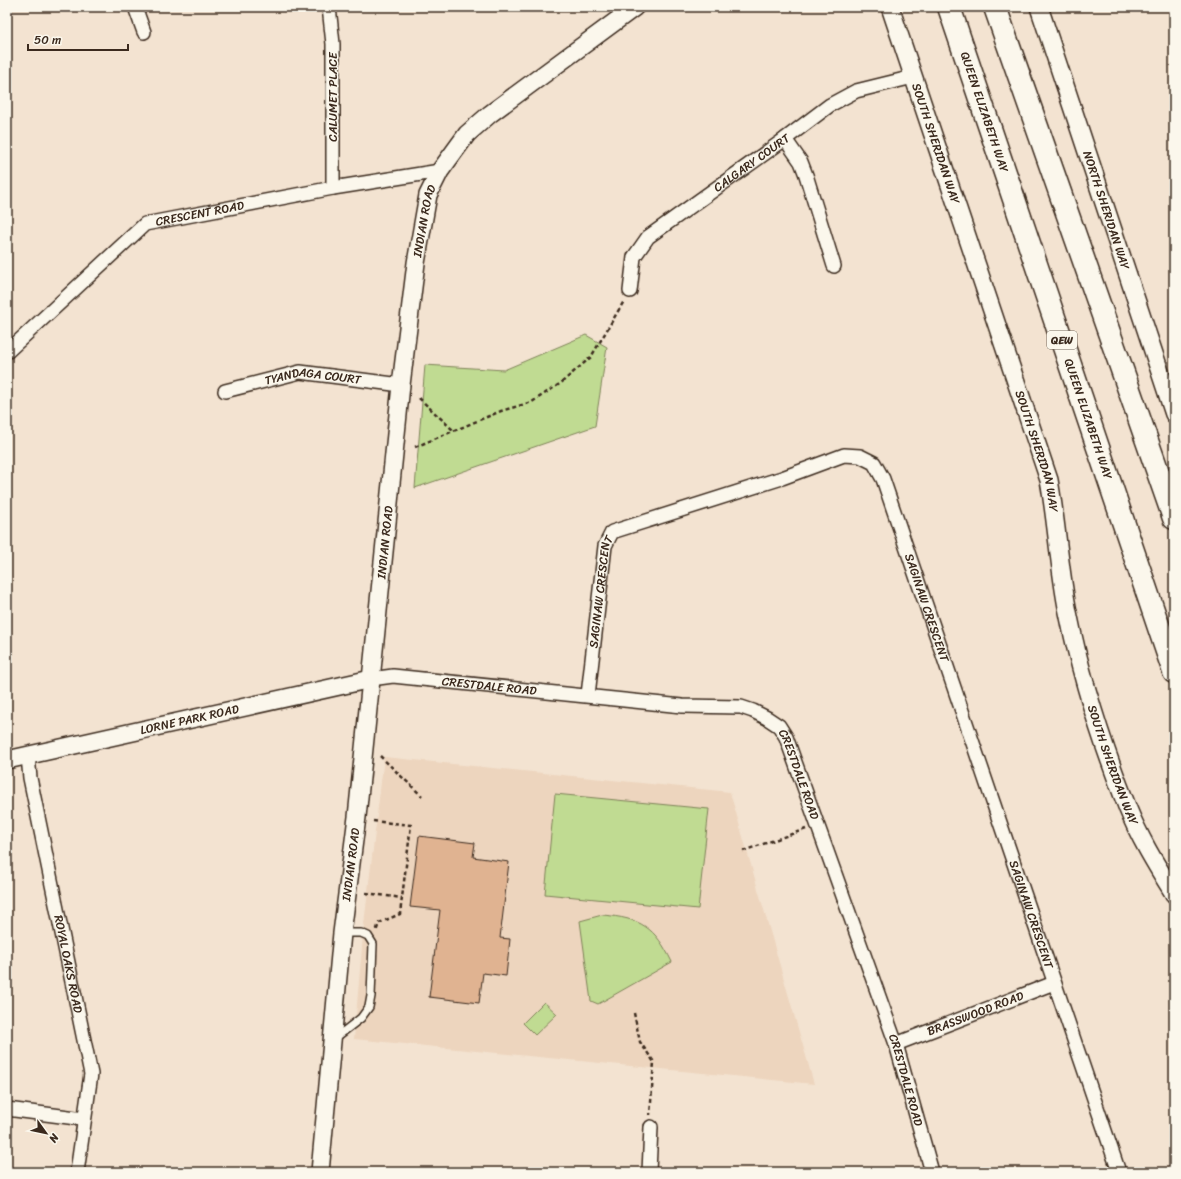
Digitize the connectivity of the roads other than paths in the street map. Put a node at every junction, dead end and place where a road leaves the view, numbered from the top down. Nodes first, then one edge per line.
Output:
1 (135, 7) edge
2 (329, 7) edge
3 (635, 7) edge
4 (890, 7) edge
5 (949, 7) edge
6 (995, 7) edge
7 (1039, 7) edge
8 (144, 32) dead end
9 (913, 76) junction
10 (785, 139) junction
11 (440, 171) junction
12 (333, 188) junction
13 (834, 266) dead end
14 (630, 292) road end
15 (7, 352) edge
16 (401, 385) junction
17 (225, 391) dead end
18 (1174, 414) edge
19 (1174, 518) edge
20 (1174, 672) edge
21 (371, 678) junction
22 (588, 695) junction
23 (28, 756) junction
24 (7, 760) edge
25 (1174, 894) edge
26 (342, 933) junction
27 (1054, 983) junction
28 (333, 1040) junction
29 (896, 1044) junction
30 (7, 1109) edge
31 (84, 1119) junction
32 (651, 1127) road end
33 (77, 1172) edge
34 (320, 1172) edge
35 (649, 1172) edge
36 (932, 1172) edge
37 (1119, 1172) edge

1 - 8 street
2 - 12 street, CALUMET PLACE
3 - 11 street, INDIAN ROAD
4 - 9 street, SOUTH SHERIDAN WAY
5 - 20 highway, QUEEN ELIZABETH WAY / QEW
6 - 19 highway
7 - 18 street, NORTH SHERIDAN WAY
9 - 10 street, CALGARY COURT
9 - 25 street, SOUTH SHERIDAN WAY
10 - 13 street
10 - 14 street, CALGARY COURT
11 - 12 street, CRESCENT ROAD
11 - 16 street, INDIAN ROAD
12 - 15 street, CRESCENT ROAD
16 - 17 street, TYANDAGA COURT
16 - 21 street, INDIAN ROAD
21 - 22 street, CRESTDALE ROAD
21 - 23 street, LORNE PARK ROAD
21 - 26 street, INDIAN ROAD
22 - 27 street, SAGINAW CRESCENT
22 - 29 street, CRESTDALE ROAD
23 - 24 street, LORNE PARK ROAD
23 - 31 street, ROYAL OAKS ROAD
26 - 28 street, INDIAN ROAD
26 - 28 lane
27 - 29 street, BRASSWOOD ROAD
27 - 37 street, SAGINAW CRESCENT
28 - 34 street, INDIAN ROAD
29 - 36 street, CRESTDALE ROAD
30 - 31 street
31 - 33 street, ROYAL OAKS ROAD
32 - 35 street

